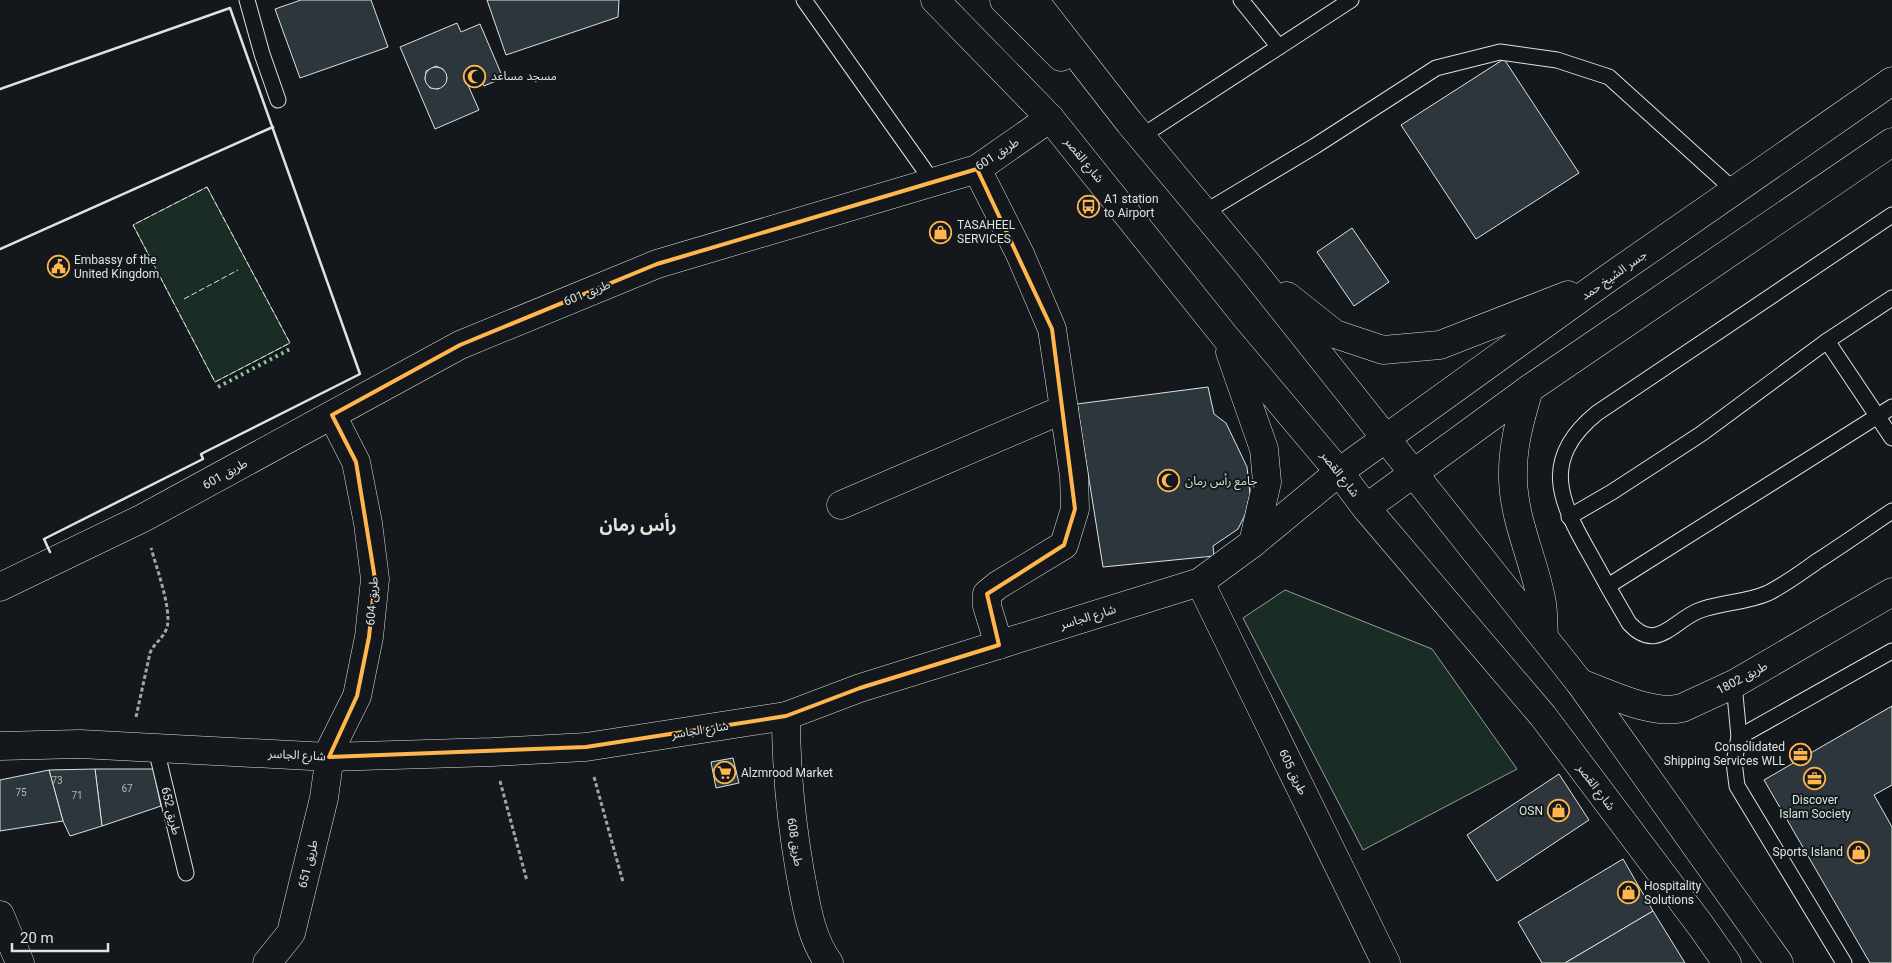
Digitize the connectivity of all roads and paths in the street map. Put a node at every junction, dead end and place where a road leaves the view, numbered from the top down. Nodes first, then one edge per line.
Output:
1 (247, 0) edge
2 (804, 0) edge
3 (935, 0) edge
4 (1004, 0) edge
5 (1034, 0) edge
6 (1241, 0) edge
7 (1351, 0) edge
8 (1280, 47) junction
9 (1892, 81) edge
10 (278, 100) dead end
11 (1050, 118) junction
12 (1135, 129) junction
13 (1892, 142) edge
14 (977, 169) junction
15 (933, 182) junction
16 (1735, 191) junction
17 (1205, 212) junction
18 (1892, 215) edge
19 (1249, 266) junction
20 (1607, 279) junction
21 (1892, 298) edge
22 (1223, 334) junction
23 (1827, 341) junction
24 (1529, 389) junction
25 (1892, 407) edge
26 (1064, 408) junction
27 (332, 416) junction
28 (1878, 416) junction
29 (1386, 438) junction
30 (1892, 438) edge
31 (1339, 472) junction
32 (1414, 474) junction
33 (841, 505) dead end
34 (1366, 508) junction
35 (1892, 511) edge
36 (1569, 517) junction
37 (143, 518) junction
38 (1252, 544) junction
39 (1200, 582) junction
40 (1608, 586) junction
41 (0, 587) edge
42 (1892, 592) edge
43 (1544, 636) junction
44 (1000, 645) junction
45 (1892, 651) edge
46 (1580, 683) junction
47 (1734, 684) junction
48 (786, 716) junction
49 (1739, 737) junction
50 (1, 747) edge
51 (129, 747) junction
52 (586, 747) junction
53 (156, 749) junction
54 (492, 752) junction
55 (329, 757) junction
56 (186, 873) dead end
57 (527, 881) dead end
58 (623, 882) dead end
59 (0, 915) edge
60 (20, 963) edge
61 (267, 963) edge
62 (829, 963) edge
63 (1386, 963) edge
64 (1727, 963) edge
65 (1779, 963) edge
66 (1844, 963) edge

1 - 10 lane
2 - 15 lane
3 - 11 street, شارع القصر
4 - 12 street
5 - 12 street
6 - 8 lane
7 - 8 lane
8 - 12 lane
9 - 16 street, جسر الشيخ حمد
11 - 14 street, طريق 601
11 - 22 street, شارع القصر
12 - 17 street
13 - 24 street
14 - 15 street, طريق 601
14 - 26 street
15 - 27 street, طريق 601
16 - 17 lane
16 - 20 street, جسر الشيخ حمد
17 - 19 street
18 - 36 lane
19 - 20 street
19 - 29 street
20 - 29 street, جسر الشيخ حمد
21 - 23 lane
22 - 31 street, شارع القصر
22 - 38 street
23 - 28 lane
23 - 36 lane
24 - 32 street
24 - 43 street
25 - 28 lane
26 - 33 street
26 - 44 street
27 - 37 street, طريق 601
27 - 55 street, طريق 604
28 - 30 lane
28 - 40 lane
29 - 31 street, جسر الشيخ حمد
29 - 32 street
31 - 34 street, شارع القصر
31 - 38 street, شارع الجاسر
32 - 34 street
32 - 43 street
34 - 64 street, شارع القصر
35 - 40 lane
36 - 40 lane
37 - 41 street, طريق 601
37 - 51 path
38 - 39 street, شارع الجاسر
39 - 44 street, شارع الجاسر
39 - 63 street, طريق 605
42 - 47 street, طريق 1802
43 - 46 street
44 - 48 street, شارع الجاسر
45 - 49 lane
46 - 47 street, طريق 1802
46 - 65 street
47 - 49 lane
48 - 52 street, شارع الجاسر
48 - 62 street, طريق 608
49 - 66 lane
50 - 51 street, شارع الجاسر
51 - 53 street, شارع الجاسر
52 - 54 street, شارع الجاسر
52 - 58 path
53 - 55 street, شارع الجاسر
53 - 56 lane, طريق 652
54 - 55 street, شارع الجاسر
54 - 57 path
55 - 61 street, طريق 651
59 - 60 street

